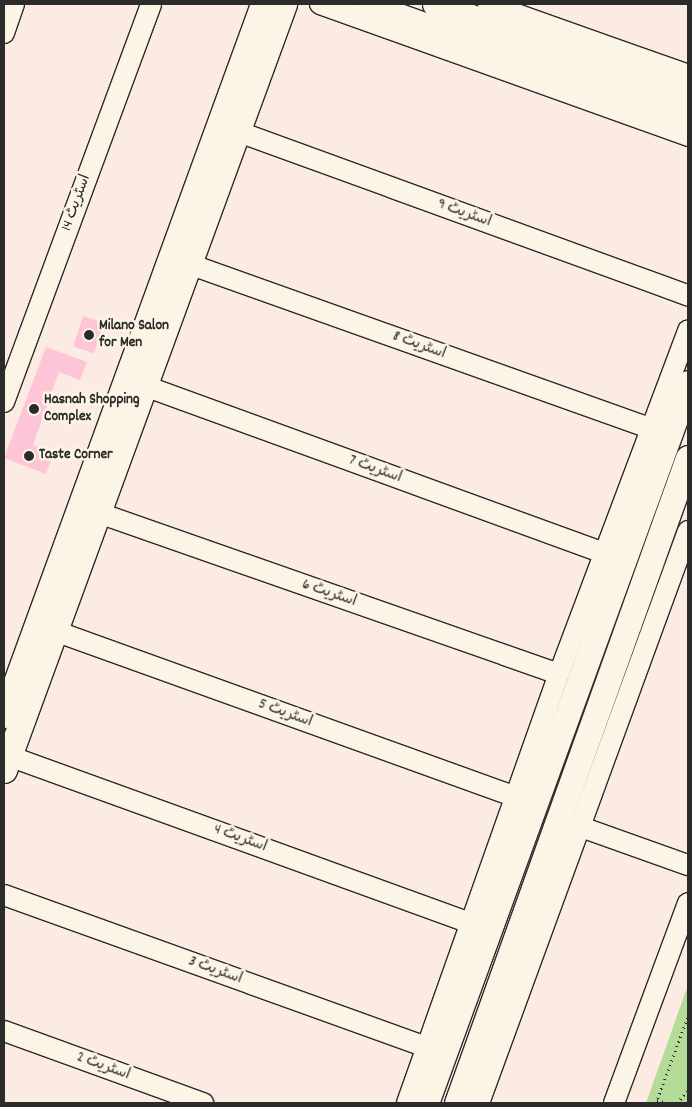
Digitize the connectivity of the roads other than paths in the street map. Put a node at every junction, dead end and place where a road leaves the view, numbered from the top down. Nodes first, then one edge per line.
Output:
1 (14, 4) edge
2 (151, 4) edge
3 (264, 4) edge
4 (284, 4) edge
5 (320, 4) edge
6 (364, 4) edge
7 (435, 4) edge
8 (488, 4) edge
9 (4, 29) edge
10 (688, 76) edge
11 (688, 95) edge
12 (688, 119) edge
13 (239, 132) junction
14 (688, 136) edge
15 (189, 264) junction
16 (688, 295) edge
17 (688, 330) edge
18 (688, 383) edge
19 (145, 386) junction
20 (4, 402) edge
21 (650, 428) junction
22 (688, 458) edge
23 (99, 513) junction
24 (688, 530) edge
25 (79, 539) junction
26 (605, 553) junction
27 (54, 631) junction
28 (560, 674) junction
29 (4, 715) edge
30 (6, 763) edge
31 (515, 797) junction
32 (581, 827) junction
33 (688, 865) edge
34 (4, 895) edge
35 (688, 903) edge
36 (470, 923) junction
37 (4, 1031) edge
38 (426, 1047) junction
39 (203, 1103) edge
40 (407, 1103) edge
41 (426, 1103) edge
42 (457, 1103) edge
43 (479, 1103) edge
44 (614, 1103) edge

1 - 9 street
2 - 20 street, اسٹریٹ 14
3 - 25 street
4 - 13 street
5 - 14 street
6 - 12 street
7 - 11 street
8 - 10 street
13 - 15 street
13 - 16 street, اسٹریٹ 9
15 - 19 street
15 - 21 street, اسٹریٹ 8
17 - 21 street
18 - 41 street
19 - 23 street
19 - 26 street, اسٹریٹ 7
21 - 26 street
22 - 42 street
23 - 25 street
23 - 28 street, اسٹریٹ 6
24 - 32 street
25 - 27 street
25 - 29 street
26 - 28 street
27 - 30 street
27 - 31 street, اسٹریٹ 5
28 - 31 street
30 - 36 street, اسٹریٹ 4
31 - 36 street
32 - 33 street
32 - 43 street
34 - 38 street, اسٹریٹ 3
35 - 44 street
36 - 38 street
37 - 39 street, اسٹریٹ 2
38 - 40 street

